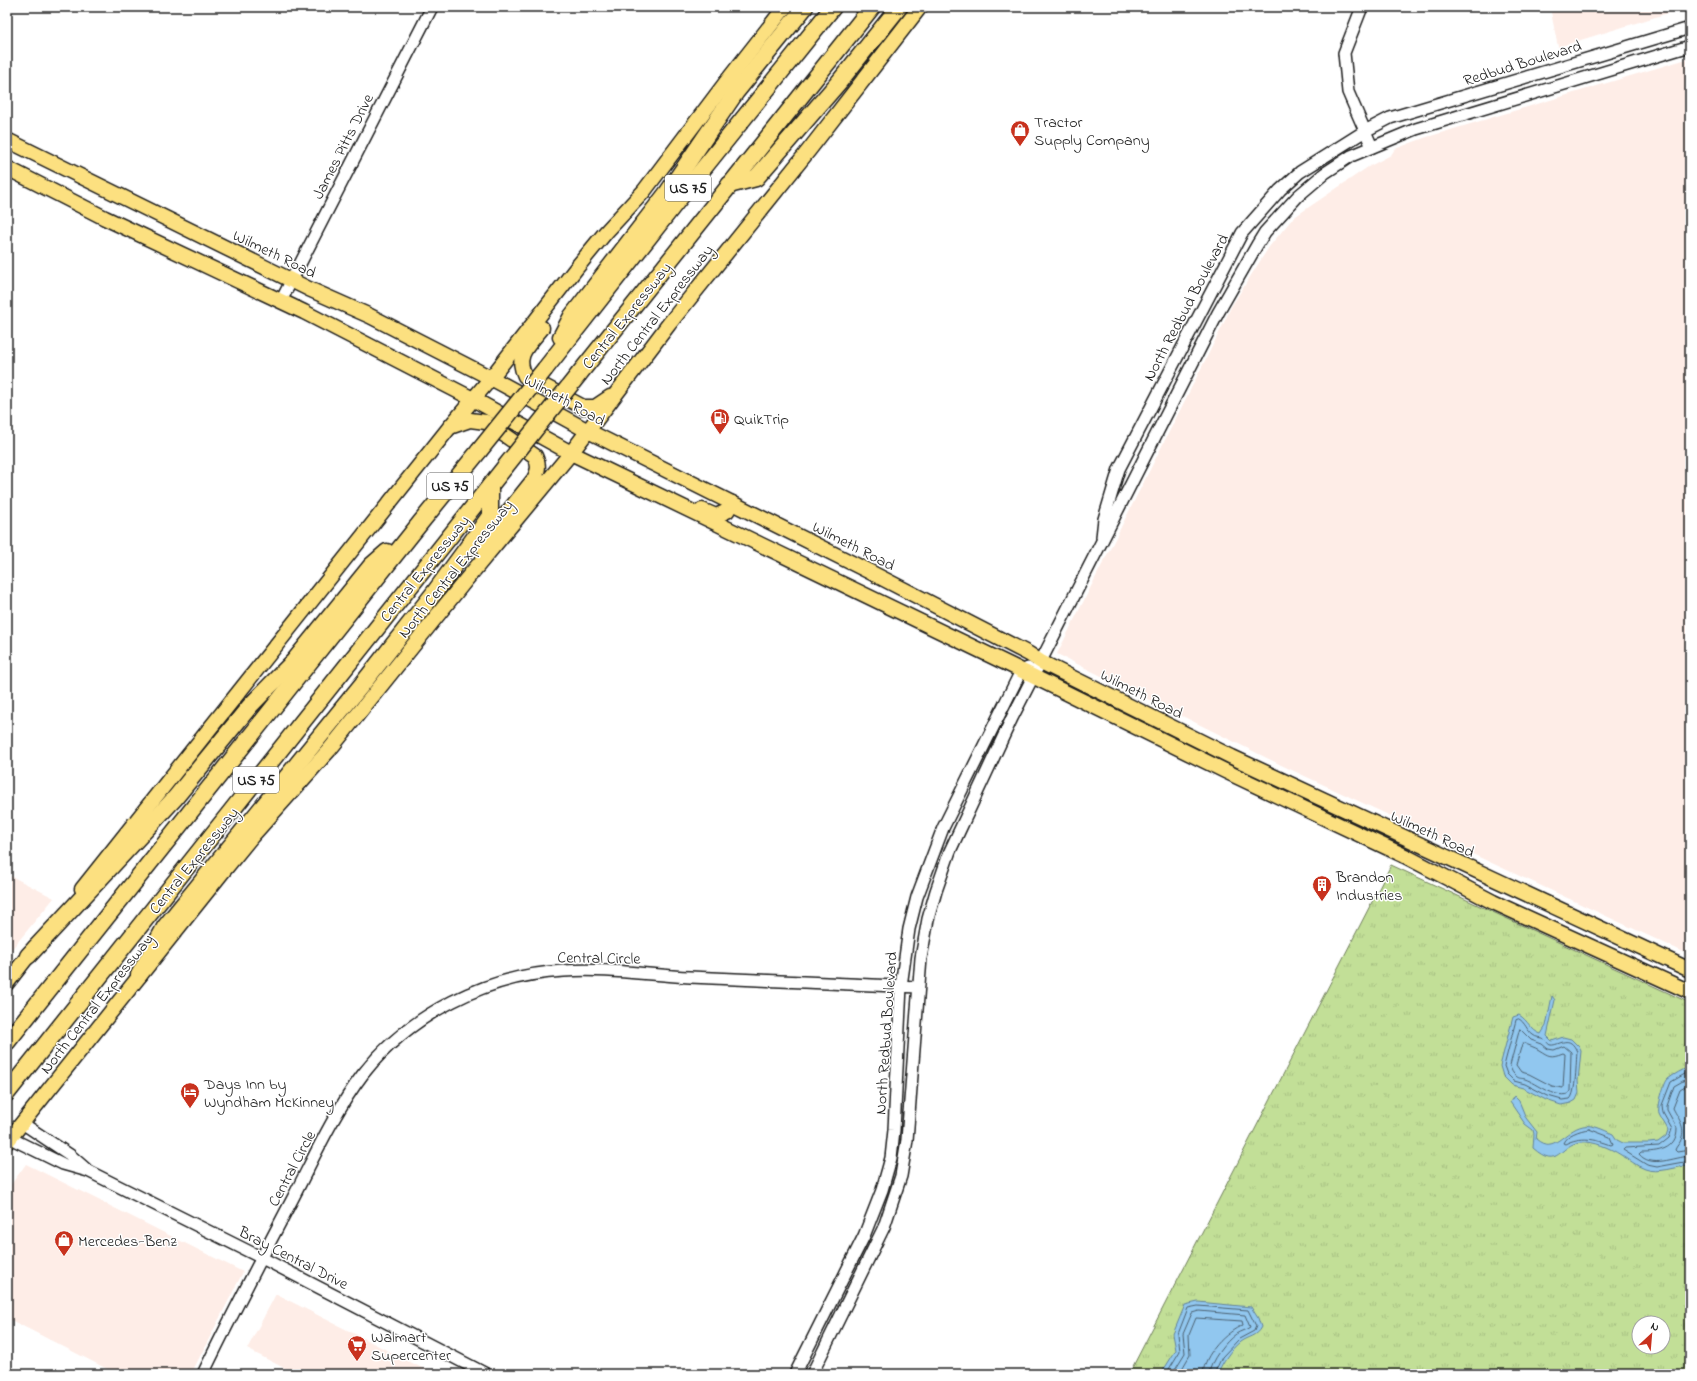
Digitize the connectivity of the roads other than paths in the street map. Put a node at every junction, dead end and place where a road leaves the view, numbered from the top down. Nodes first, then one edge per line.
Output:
1 (432, 7) edge
2 (785, 7) edge
3 (805, 7) edge
4 (833, 7) edge
5 (872, 7) edge
6 (899, 7) edge
7 (920, 7) edge
8 (1362, 7) edge
9 (1690, 28) edge
10 (1690, 46) edge
11 (1365, 132) junction
12 (7, 140) edge
13 (1372, 147) junction
14 (7, 168) edge
15 (729, 186) junction
16 (578, 266) junction
17 (292, 280) junction
18 (281, 301) junction
19 (545, 369) junction
20 (492, 378) junction
21 (614, 395) junction
22 (473, 399) junction
23 (449, 428) junction
24 (588, 431) junction
25 (571, 453) junction
26 (626, 479) junction
27 (490, 486) junction
28 (732, 503) junction
29 (421, 522) junction
30 (1100, 546) junction
31 (870, 572) junction
32 (465, 581) junction
33 (859, 592) junction
34 (1041, 662) junction
35 (1021, 671) junction
36 (1034, 677) junction
37 (1377, 825) junction
38 (1370, 839) junction
39 (28, 956) junction
40 (1690, 970) edge
41 (139, 976) junction
42 (7, 983) edge
43 (901, 986) junction
44 (918, 987) junction
45 (1690, 992) edge
46 (7, 1042) edge
47 (7, 1092) edge
48 (22, 1123) junction
49 (9, 1140) edge
50 (88, 1171) junction
51 (885, 1182) junction
52 (898, 1186) junction
53 (262, 1258) junction
54 (806, 1352) junction
55 (820, 1359) junction
56 (203, 1374) edge
57 (486, 1374) edge
58 (795, 1374) edge
59 (812, 1374) edge

1 - 17 street, James Pitts Drive
2 - 16 main road
3 - 19 highway
4 - 19 highway, Central Expressway / US 75
5 - 15 highway, Central Expressway / US 75
6 - 15 highway
7 - 21 main road, North Central Expressway
8 - 11 street
9 - 11 street, Redbud Boulevard
10 - 13 street, Redbud Boulevard
11 - 13 street
11 - 30 street, North Redbud Boulevard
12 - 17 main road, Wilmeth Road
13 - 30 street, North Redbud Boulevard
14 - 18 main road, Wilmeth Road
15 - 27 highway, Central Expressway / US 75, bridge
16 - 20 main road
16 - 21 main road
17 - 18 street, James Pitts Drive
17 - 20 main road, Wilmeth Road
18 - 22 main road, Wilmeth Road
19 - 29 highway, Central Expressway / US 75, bridge
20 - 22 main road
20 - 24 main road, Wilmeth Road
21 - 24 main road, North Central Expressway
22 - 23 main road
22 - 25 main road, Wilmeth Road
23 - 32 main road
23 - 39 main road
24 - 25 main road, North Central Expressway
24 - 28 main road, Wilmeth Road
25 - 26 main road, Wilmeth Road
25 - 32 main road, North Central Expressway
26 - 28 main road
26 - 33 main road, Wilmeth Road
27 - 41 highway
27 - 47 highway, Central Expressway / US 75
28 - 31 main road, Wilmeth Road
29 - 39 highway
29 - 46 highway, Central Expressway / US 75
30 - 34 street, North Redbud Boulevard
31 - 33 main road
31 - 34 main road, Wilmeth Road
32 - 41 main road, North Central Expressway
33 - 35 main road, Wilmeth Road
34 - 35 street
34 - 36 street, North Redbud Boulevard
34 - 37 main road, Wilmeth Road
35 - 36 main road, Wilmeth Road
35 - 43 street, North Redbud Boulevard
36 - 38 main road, Wilmeth Road
36 - 44 street, North Redbud Boulevard
37 - 38 main road
37 - 40 main road, Wilmeth Road
38 - 45 main road, Wilmeth Road
39 - 42 main road
41 - 48 main road, North Central Expressway
43 - 44 street, Central Circle
43 - 51 street, North Redbud Boulevard
43 - 53 street, Central Circle
44 - 52 street, North Redbud Boulevard
48 - 49 main road, North Central Expressway
48 - 50 street, Bray Central Drive
49 - 50 street, Bray Central Drive
50 - 53 street, Bray Central Drive
51 - 52 street
51 - 54 street, North Redbud Boulevard
52 - 55 street, North Redbud Boulevard
53 - 56 street, Central Circle
53 - 57 street, Bray Central Drive
54 - 55 street
54 - 58 street, North Redbud Boulevard
55 - 59 street, North Redbud Boulevard

